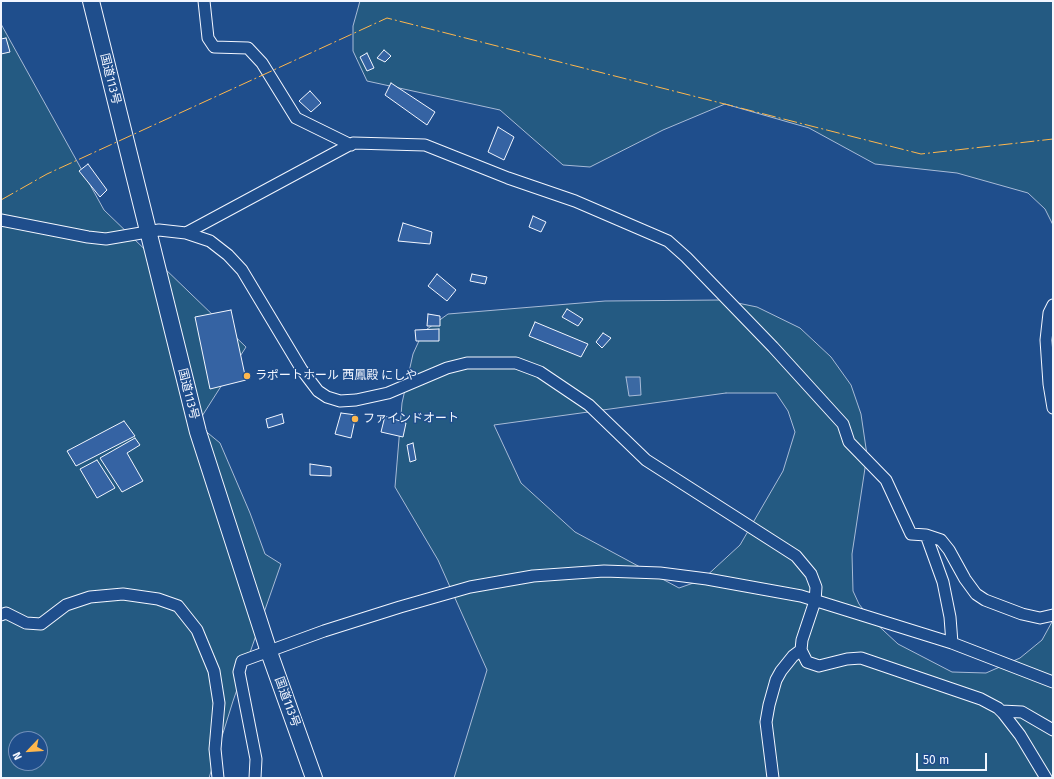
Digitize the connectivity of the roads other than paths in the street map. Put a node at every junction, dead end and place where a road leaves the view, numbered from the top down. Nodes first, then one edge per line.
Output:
1 (91, 1) edge
2 (204, 1) edge
3 (351, 145) junction
4 (1, 220) edge
5 (148, 231) junction
6 (186, 233) junction
7 (1053, 305) edge
8 (1053, 408) edge
9 (926, 535) junction
10 (815, 601) junction
11 (1, 615) edge
12 (1053, 615) edge
13 (952, 643) junction
14 (801, 650) junction
15 (269, 652) junction
16 (1053, 682) edge
17 (1001, 711) junction
18 (1053, 730) edge
19 (218, 778) edge
20 (255, 778) edge
21 (314, 778) edge
22 (773, 778) edge
23 (1046, 778) edge

1 - 5 highway, 国道113号
2 - 3 street
3 - 6 street
3 - 9 street
4 - 5 street
5 - 6 street
5 - 15 highway, 国道113号
6 - 10 street
7 - 8 street
9 - 12 street
9 - 13 street
10 - 13 street
10 - 14 street
10 - 15 street
11 - 19 street
13 - 16 street
14 - 17 street
14 - 22 street
15 - 20 street
15 - 21 highway, 国道113号
17 - 18 street
17 - 23 street

